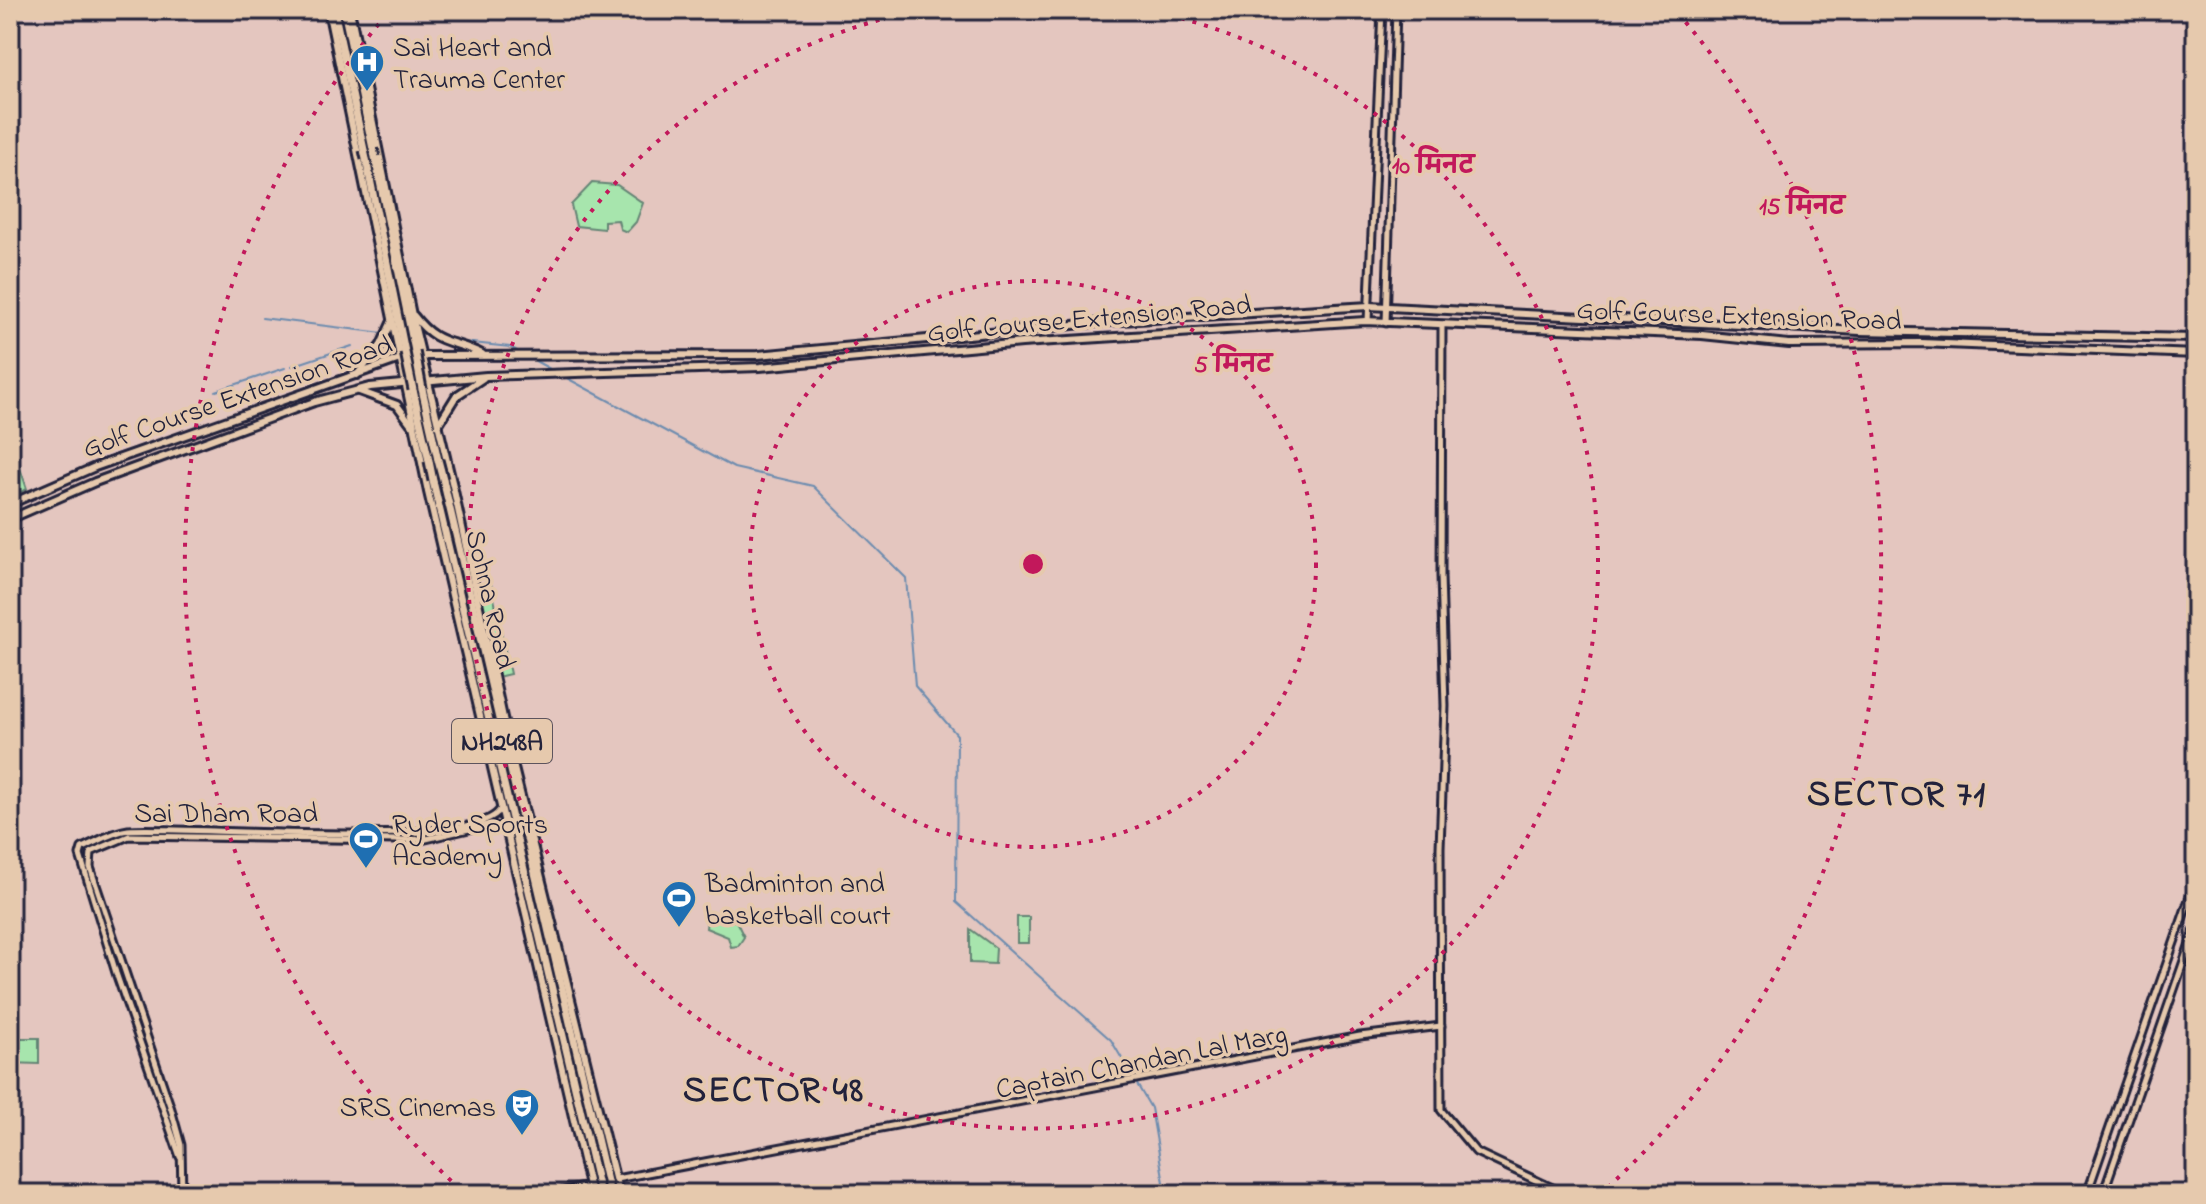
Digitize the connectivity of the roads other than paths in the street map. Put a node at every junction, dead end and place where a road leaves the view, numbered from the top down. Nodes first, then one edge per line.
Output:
1 (328, 10) edge
2 (334, 10) edge
3 (347, 10) edge
4 (1382, 10) edge
5 (1396, 10) edge
6 (369, 154) junction
7 (1369, 306) junction
8 (1384, 307) junction
9 (412, 314) junction
10 (392, 320) junction
11 (1368, 321) junction
12 (1386, 323) junction
13 (1442, 325) junction
14 (1869, 331) junction
15 (1937, 332) junction
16 (2196, 338) edge
17 (1869, 343) junction
18 (1937, 344) junction
19 (2196, 354) edge
20 (485, 355) junction
21 (403, 356) junction
22 (424, 356) junction
23 (357, 375) junction
24 (486, 376) junction
25 (425, 386) junction
26 (409, 388) junction
27 (355, 390) junction
28 (438, 425) junction
29 (415, 431) junction
30 (449, 468) junction
31 (424, 474) junction
32 (10, 504) edge
33 (10, 519) edge
34 (501, 808) junction
35 (507, 832) junction
36 (82, 848) junction
37 (88, 856) junction
38 (2196, 879) edge
39 (2196, 926) edge
40 (1441, 1026) junction
41 (180, 1158) junction
42 (616, 1179) junction
43 (590, 1190) edge
44 (182, 1194) edge
45 (547, 1194) edge
46 (600, 1194) edge
47 (610, 1194) edge
48 (619, 1194) edge
49 (1565, 1194) edge
50 (2087, 1194) edge
51 (2103, 1194) edge

1 - 6 main road
2 - 6 highway, Sohna Road / NH248A
3 - 6 highway, Sohna Road / NH248A
4 - 7 street
5 - 8 street
6 - 9 main road
6 - 10 main road
6 - 21 highway, Sohna Road / NH248A
6 - 25 highway, Sohna Road / NH248A, bridge
7 - 8 main road, Golf Course Extension Road
7 - 11 street
7 - 20 main road, Golf Course Extension Road
8 - 12 street
8 - 14 main road, Golf Course Extension Road
9 - 20 main road
9 - 22 main road
10 - 21 main road
10 - 23 main road
11 - 12 main road, Golf Course Extension Road
11 - 24 main road, Golf Course Extension Road
12 - 13 main road, Golf Course Extension Road
13 - 17 main road, Golf Course Extension Road
13 - 40 street
14 - 15 main road, Golf Course Extension Road
14 - 17 main road
15 - 16 main road, Golf Course Extension Road
15 - 18 main road
17 - 18 main road, Golf Course Extension Road
18 - 19 main road, Golf Course Extension Road
20 - 22 main road, Golf Course Extension Road
21 - 22 main road, Golf Course Extension Road
21 - 23 main road, Golf Course Extension Road
21 - 26 highway, Sohna Road / NH248A, bridge
22 - 25 main road
23 - 32 main road, Golf Course Extension Road
24 - 25 main road, Golf Course Extension Road
24 - 28 main road
25 - 26 main road, Golf Course Extension Road
25 - 28 main road
25 - 47 highway, Sohna Road / NH248A, bridge
26 - 27 main road, Golf Course Extension Road
26 - 29 main road
26 - 46 highway, Sohna Road / NH248A, bridge
27 - 29 main road
27 - 33 main road, Golf Course Extension Road
28 - 30 main road
29 - 31 main road
30 - 31 main road
30 - 42 main road
31 - 34 main road
34 - 35 main road
34 - 36 street, Sai Dham Road
35 - 37 street, Sai Dham Road
35 - 43 main road
36 - 37 street
36 - 41 street
37 - 41 street
38 - 50 street
39 - 51 street
40 - 42 street, Captain Chandan Lal Marg
40 - 49 street
41 - 44 street
42 - 48 main road
43 - 45 street

